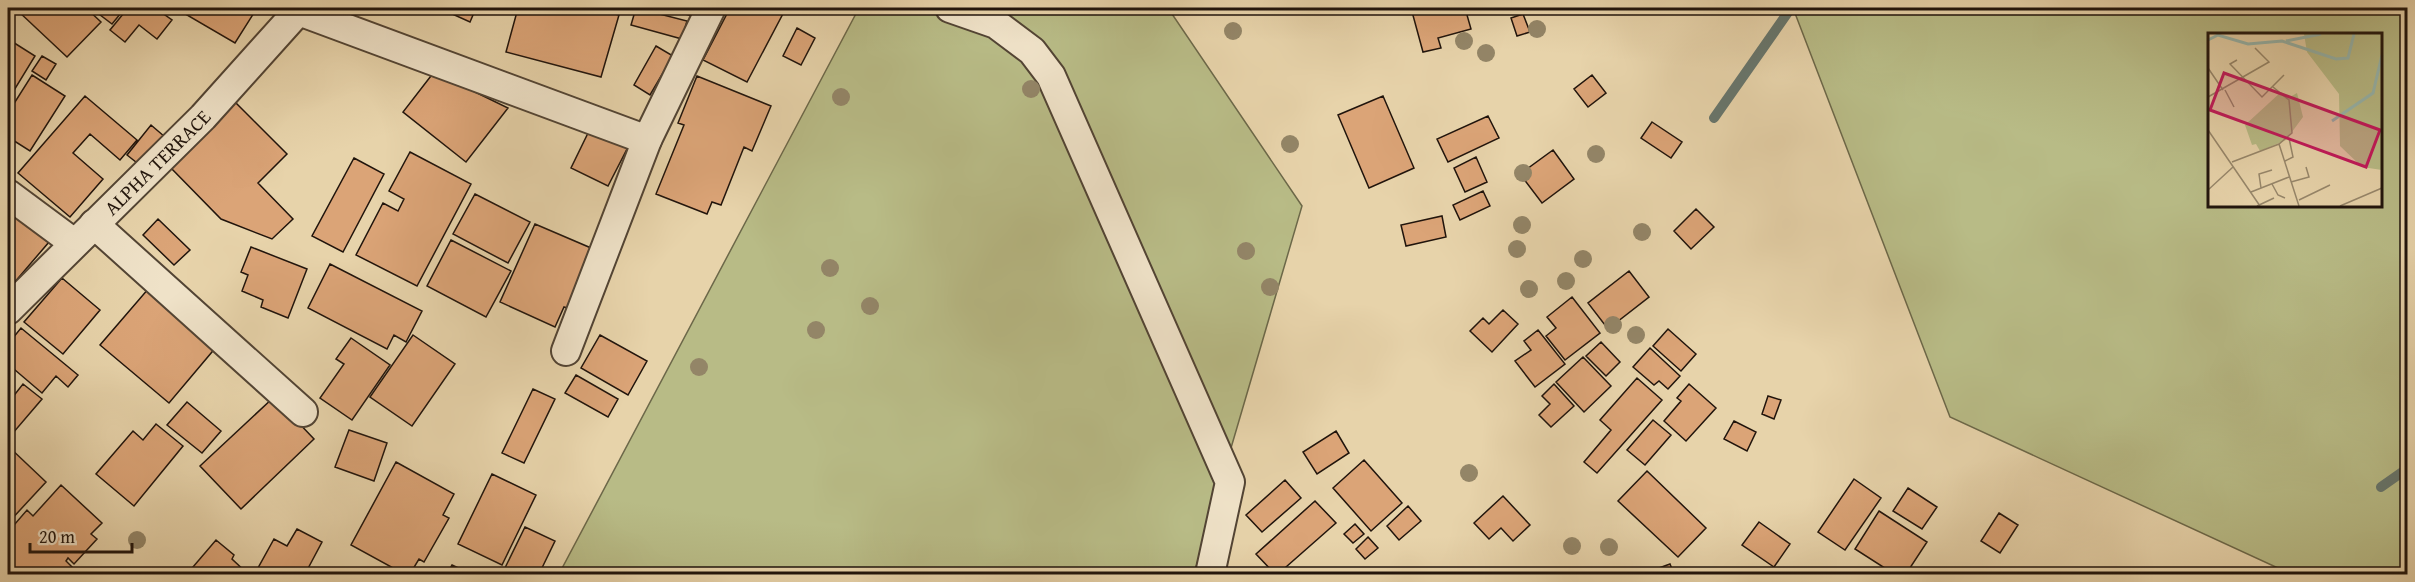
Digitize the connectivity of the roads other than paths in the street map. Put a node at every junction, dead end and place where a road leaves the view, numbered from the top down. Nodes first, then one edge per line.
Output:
1 (711, 8) edge
2 (950, 8) edge
3 (296, 9) edge
4 (648, 140) junction
5 (8, 194) edge
6 (84, 234) junction
7 (8, 310) edge
8 (566, 351) dead end
9 (303, 412) dead end
10 (1211, 574) edge

1 - 4 street
2 - 10 street
3 - 4 street
3 - 6 street, ALPHA TERRACE
4 - 8 street
5 - 6 street
6 - 7 street, ALPHA TERRACE
6 - 9 street

